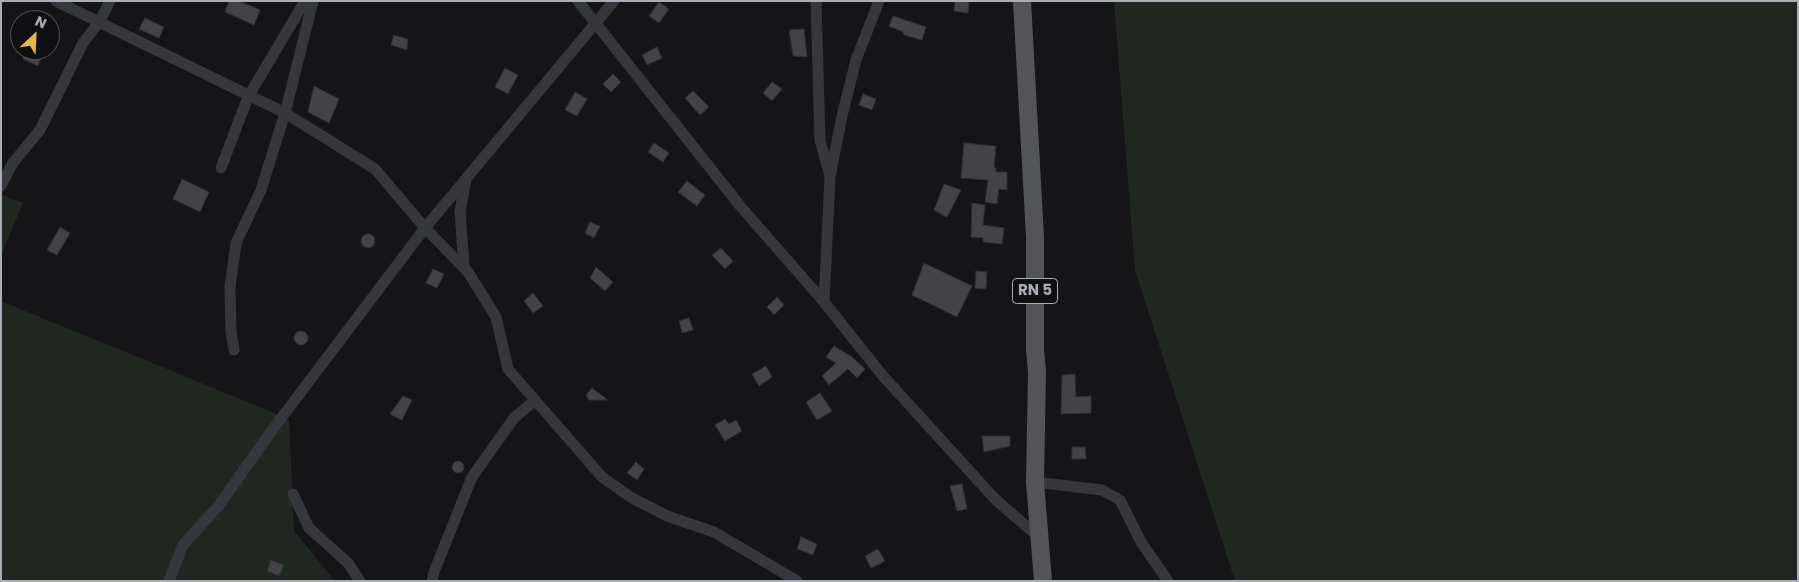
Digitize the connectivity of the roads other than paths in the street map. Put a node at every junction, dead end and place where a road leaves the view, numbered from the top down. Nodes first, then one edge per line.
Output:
1 (56, 1) edge
2 (110, 1) edge
3 (305, 1) edge
4 (313, 1) edge
5 (578, 1) edge
6 (614, 1) edge
7 (816, 1) edge
8 (880, 1) edge
9 (1022, 1) edge
10 (100, 22) junction
11 (596, 25) junction
12 (248, 97) junction
13 (284, 113) junction
14 (221, 168) dead end
15 (830, 177) junction
16 (467, 178) junction
17 (1, 186) edge
18 (425, 228) junction
19 (464, 268) junction
20 (824, 302) junction
21 (234, 350) dead end
22 (535, 400) junction
23 (1035, 482) junction
24 (293, 494) dead end
25 (1040, 538) junction
26 (169, 581) edge
27 (360, 581) edge
28 (432, 581) edge
29 (796, 581) edge
30 (1043, 581) edge
31 (1168, 581) edge

1 - 10 street
2 - 10 street
3 - 12 street
4 - 13 street
5 - 11 street
6 - 11 street
7 - 15 street
8 - 15 street
9 - 23 main road, RN 5
10 - 12 street
10 - 17 street
11 - 16 street
11 - 20 street
12 - 13 street
12 - 14 street
13 - 18 street
13 - 21 street
15 - 20 street
16 - 18 street
16 - 19 street
18 - 19 street
18 - 26 street
19 - 22 street
20 - 25 street
22 - 28 street
22 - 29 street
23 - 25 main road, RN 5
23 - 31 street
24 - 27 street
25 - 30 main road, RN 5

